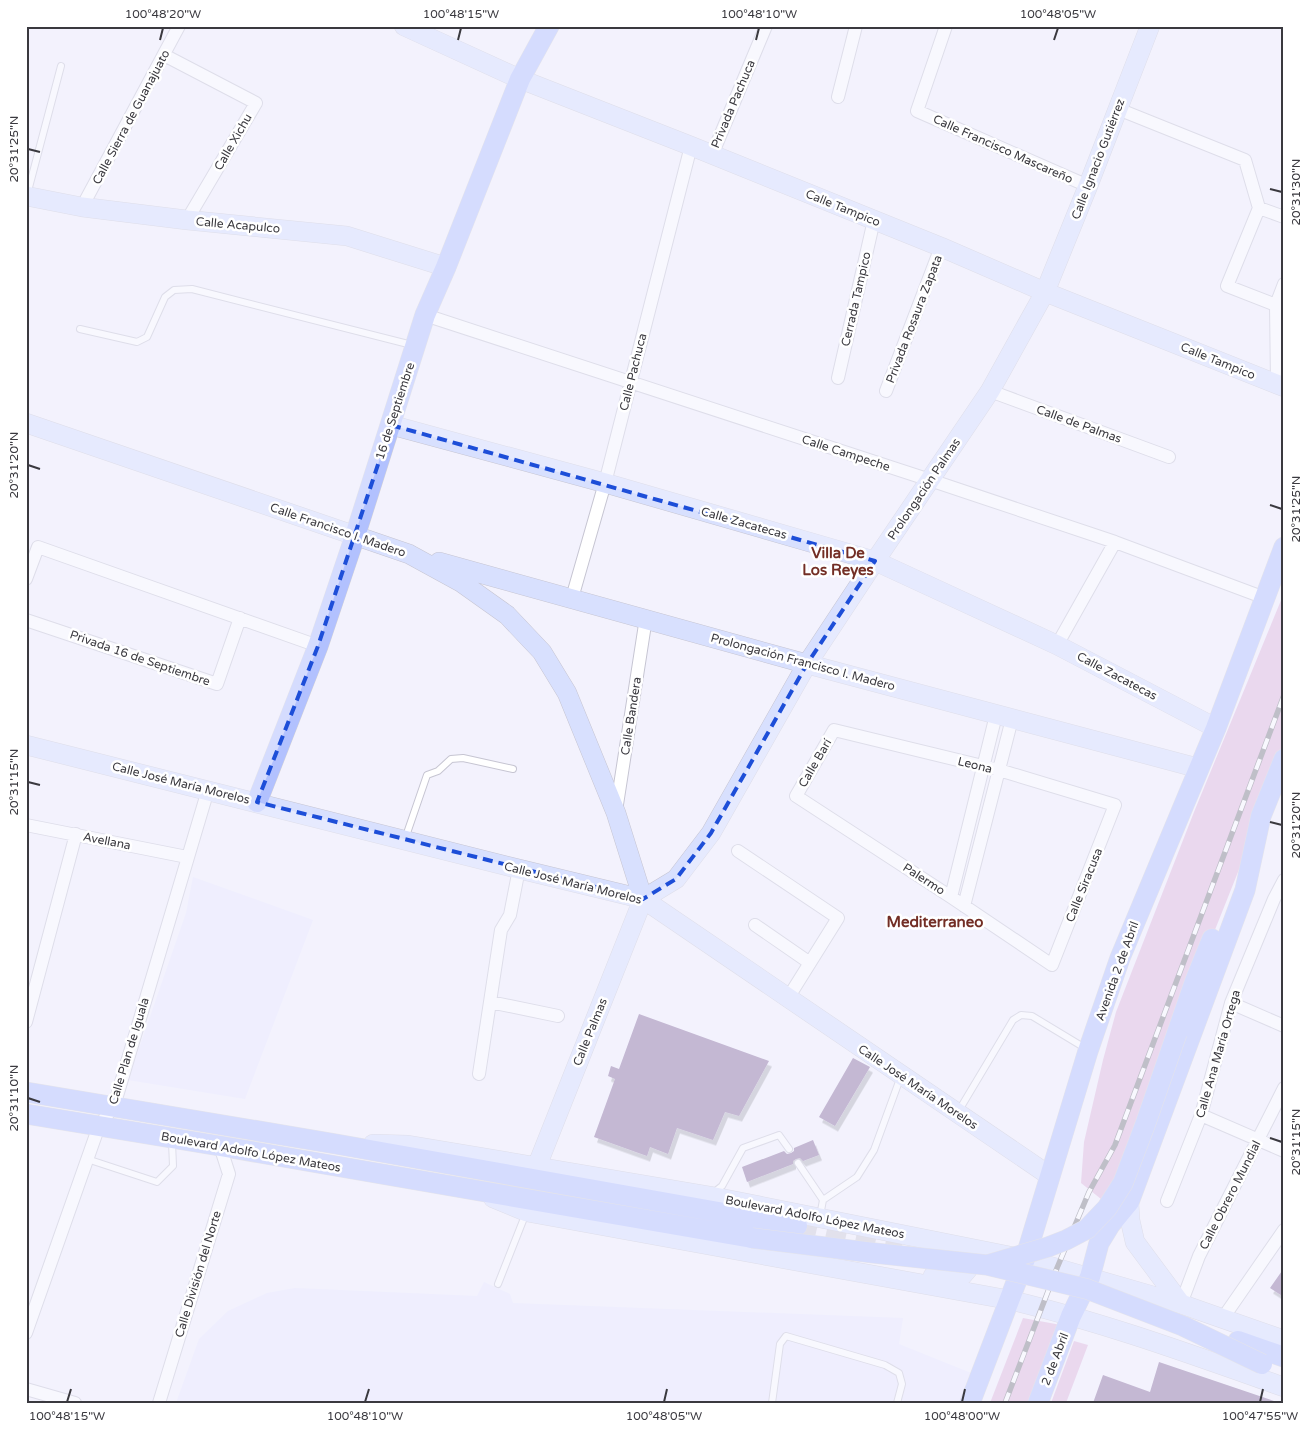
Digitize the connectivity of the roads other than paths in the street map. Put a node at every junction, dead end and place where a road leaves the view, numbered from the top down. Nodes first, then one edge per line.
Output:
1 (179, 26) edge
2 (404, 26) edge
3 (549, 26) edge
4 (766, 26) edge
5 (856, 26) edge
6 (946, 26) edge
7 (1150, 26) edge
8 (164, 55) junction
9 (61, 66) dead end
10 (520, 79) junction
11 (838, 96) dead end
12 (1118, 109) junction
13 (691, 146) junction
14 (712, 155) junction
15 (1088, 186) junction
16 (27, 196) edge
17 (82, 207) junction
18 (1259, 208) junction
19 (1284, 217) edge
20 (187, 220) junction
21 (874, 220) junction
22 (941, 247) junction
23 (446, 267) junction
24 (1284, 284) edge
25 (1045, 292) junction
26 (1276, 305) junction
27 (425, 315) junction
28 (80, 329) dead end
29 (416, 346) junction
30 (838, 378) dead end
31 (630, 382) junction
32 (1280, 386) edge
33 (886, 391) dead end
34 (990, 392) junction
35 (26, 423) edge
36 (391, 425) junction
37 (1169, 457) dead end
38 (930, 480) junction
39 (605, 483) junction
40 (355, 536) junction
41 (1115, 542) junction
42 (1284, 547) edge
43 (409, 554) junction
44 (875, 561) junction
45 (26, 579) edge
46 (572, 598) junction
47 (1265, 598) junction
48 (240, 618) junction
49 (646, 618) junction
50 (26, 620) edge
51 (1057, 645) junction
52 (318, 646) junction
53 (807, 664) junction
54 (1004, 717) junction
55 (1216, 728) junction
56 (834, 730) joint
57 (26, 745) edge
58 (984, 767) junction
59 (1198, 768) junction
60 (512, 769) dead end
61 (1282, 769) edge
62 (999, 770) junction
63 (208, 790) junction
64 (796, 796) joint
65 (257, 802) junction
66 (1115, 805) joint
67 (616, 813) junction
68 (1262, 816) junction
69 (26, 825) edge
70 (76, 834) junction
71 (404, 840) junction
72 (738, 851) dead end
73 (187, 857) junction
74 (519, 869) junction
75 (1284, 880) edge
76 (951, 897) junction
77 (644, 899) junction
78 (1279, 901) edge
79 (964, 906) junction
80 (755, 925) dead end
81 (810, 963) junction
82 (1052, 965) joint
83 (788, 998) junction
84 (490, 1002) junction
85 (1230, 1003) junction
86 (558, 1016) dead end
87 (26, 1022) edge
88 (1284, 1026) edge
89 (1088, 1051) junction
90 (479, 1074) dead end
91 (902, 1075) junction
92 (1284, 1088) edge
93 (26, 1092) edge
94 (114, 1106) junction
95 (958, 1113) junction
96 (26, 1114) edge
97 (1202, 1115) junction
98 (99, 1126) junction
99 (172, 1138) junction
100 (1257, 1139) junction
101 (336, 1144) junction
102 (220, 1146) junction
103 (789, 1150) dead end
104 (1284, 1151) edge
105 (87, 1159) junction
106 (798, 1163) dead end
107 (537, 1166) junction
108 (1050, 1176) junction
109 (475, 1191) junction
110 (710, 1196) junction
111 (1167, 1201) dead end
112 (1129, 1202) junction
113 (821, 1209) junction
114 (527, 1212) junction
115 (797, 1226) tunnel mouth
116 (1284, 1230) edge
117 (917, 1237) junction
118 (1025, 1259) junction
119 (988, 1265) junction
120 (834, 1268) junction
121 (1090, 1277) junction
122 (498, 1284) dead end
123 (1010, 1300) junction
124 (1181, 1304) junction
125 (1071, 1316) junction
126 (1223, 1318) junction
127 (26, 1333) edge
128 (1284, 1340) edge
129 (1238, 1341) dead end
130 (1284, 1358) edge
131 (1284, 1372) edge
132 (1284, 1388) edge
133 (26, 1389) edge
134 (75, 1403) edge
135 (159, 1403) edge
136 (772, 1403) edge
137 (897, 1403) edge
138 (970, 1403) edge
139 (1038, 1403) edge

1 - 8 street, Calle Sierra de Guanajuato
2 - 10 main road, Calle Tampico
3 - 10 main road, 16 de Septiembre
4 - 14 street, Privada Pachuca
5 - 11 street
6 - 15 street, Calle Francisco Mascareño
7 - 12 main road, Calle Ignacio Gutiérrez
8 - 17 street, Calle Sierra de Guanajuato
8 - 20 street, Calle Xichu
9 - 16 lane
10 - 13 main road, Calle Tampico
10 - 23 main road, 16 de Septiembre
12 - 15 main road, Calle Ignacio Gutiérrez
12 - 18 street
13 - 14 main road, Calle Tampico
13 - 31 street, Calle Pachuca
14 - 21 main road, Calle Tampico
15 - 25 main road, Calle Ignacio Gutiérrez
16 - 17 main road, Calle Acapulco
17 - 20 main road, Calle Acapulco
18 - 19 street
18 - 26 street
20 - 23 main road, Calle Acapulco
21 - 22 main road, Calle Tampico
21 - 30 street, Cerrada Tampico
22 - 25 main road, Calle Tampico
22 - 33 street, Privada Rosaura Zapata
23 - 27 main road, 16 de Septiembre
24 - 26 street
25 - 32 main road, Calle Tampico
25 - 34 main road, Prolongación Palmas
26 - 32 street
27 - 29 main road, 16 de Septiembre
27 - 31 street, Calle Campeche
28 - 29 lane
29 - 36 main road, 16 de Septiembre
31 - 38 street, Calle Campeche
31 - 39 street, Calle Pachuca
34 - 37 street, Calle de Palmas
34 - 38 main road, Prolongación Palmas
35 - 40 main road, Calle Francisco I. Madero
36 - 39 main road, Calle Zacatecas
36 - 40 main road, 16 de Septiembre
38 - 41 street, Calle Campeche
38 - 44 main road, Prolongación Palmas
39 - 44 main road, Calle Zacatecas
39 - 46 street, Calle Pachuca
40 - 43 main road, Calle Francisco I. Madero
40 - 52 main road, 16 de Septiembre
41 - 47 street, Calle Campeche
41 - 51 street
42 - 47 main road, Avenida 2 de Abril
43 - 46 main road, Prolongación Francisco I. Madero
43 - 67 main road, Calle Francisco I. Madero
44 - 51 main road, Calle Zacatecas
44 - 53 main road, Prolongación Palmas
45 - 48 street
46 - 49 main road, Prolongación Francisco I. Madero
47 - 55 main road, Avenida 2 de Abril
48 - 50 street, Privada 16 de Septiembre
48 - 52 street
49 - 53 main road, Prolongación Francisco I. Madero
49 - 67 street, Calle Bandera
51 - 55 main road, Calle Zacatecas
52 - 65 main road, 16 de Septiembre
53 - 54 main road, Prolongación Francisco I. Madero
53 - 77 main road, Prolongación Palmas
54 - 58 street
54 - 59 main road, Prolongación Francisco I. Madero
54 - 62 street
55 - 59 main road, Avenida 2 de Abril
56 - 58 street, Leona
56 - 64 street, Calle Barí
57 - 63 main road, Calle José María Morelos
58 - 62 street, Leona
58 - 76 street
59 - 89 main road, Avenida 2 de Abril
60 - 71 lane
61 - 68 main road
62 - 66 street, Leona
62 - 79 street
63 - 65 main road, Calle José María Morelos
63 - 73 street, Calle Plan de Iguala
64 - 76 street, Palermo
65 - 71 main road, Calle José María Morelos
66 - 82 street, Calle Siracusa
67 - 77 main road, Calle Francisco I. Madero
68 - 112 main road, 2 de Abril
68 - 119 main road, bridge
69 - 70 street, Avellana
70 - 73 street, Avellana
70 - 87 street
71 - 74 main road, Calle José María Morelos
72 - 81 street
73 - 94 street, Calle Plan de Iguala
74 - 77 main road, Calle José María Morelos
74 - 84 street
75 - 78 street, Calle Ana María Ortega
76 - 79 street, Palermo
77 - 83 main road, Calle José María Morelos
77 - 107 main road, Calle Palmas
78 - 85 street, Calle Ana María Ortega
79 - 82 street, Palermo
80 - 81 street
81 - 83 street
83 - 91 main road, Calle José María Morelos
84 - 86 street
84 - 90 street
85 - 88 street
85 - 97 street, Calle Ana María Ortega
89 - 95 lane
89 - 108 main road, Avenida 2 de Abril
91 - 95 main road, Calle José María Morelos
91 - 113 lane
92 - 100 street, Calle Obrero Mundial
93 - 94 main road, Boulevard Adolfo López Mateos
94 - 98 street, Calle Plan de Iguala
94 - 101 main road, Boulevard Adolfo López Mateos
95 - 108 main road, Calle José María Morelos
96 - 98 main road, Boulevard Adolfo López Mateos
97 - 100 street
97 - 111 street, Calle Ana María Ortega
98 - 99 main road, Boulevard Adolfo López Mateos
98 - 105 street, Calle Plan de Iguala
99 - 102 main road, Boulevard Adolfo López Mateos
99 - 105 lane
100 - 104 street
100 - 124 street, Calle Obrero Mundial
101 - 107 main road, Boulevard Adolfo López Mateos
101 - 115 main road, Boulevard Adolfo López Mateos
102 - 109 main road, Boulevard Adolfo López Mateos
102 - 135 street, Calle División del Norte
103 - 110 lane
105 - 127 street, Calle Plan de Iguala
106 - 113 lane
107 - 110 main road, Boulevard Adolfo López Mateos
108 - 118 main road, Avenida 2 de Abril
109 - 114 main road, Boulevard Adolfo López Mateos
109 - 119 main road, Boulevard Adolfo López Mateos, bridge
110 - 113 main road, Boulevard Adolfo López Mateos
112 - 121 main road, 2 de Abril
112 - 124 main road
113 - 117 main road, Boulevard Adolfo López Mateos
114 - 120 main road, Boulevard Adolfo López Mateos
114 - 122 lane
116 - 126 street
117 - 118 main road, Boulevard Adolfo López Mateos
117 - 120 main road
118 - 121 main road, Boulevard Adolfo López Mateos
118 - 123 main road, Avenida 2 de Abril
119 - 131 main road, Boulevard Adolfo López Mateos, bridge
120 - 123 main road, Boulevard Adolfo López Mateos
121 - 124 main road, Boulevard Adolfo López Mateos
121 - 125 main road, 2 de Abril
123 - 125 main road, Boulevard Adolfo López Mateos
123 - 138 main road, Avenida 2 de Abril
124 - 126 main road, Boulevard Adolfo López Mateos
125 - 132 main road, Boulevard Adolfo López Mateos
125 - 139 main road, 2 de Abril
126 - 128 main road, Boulevard Adolfo López Mateos
129 - 130 main road
133 - 134 street
136 - 137 lane

